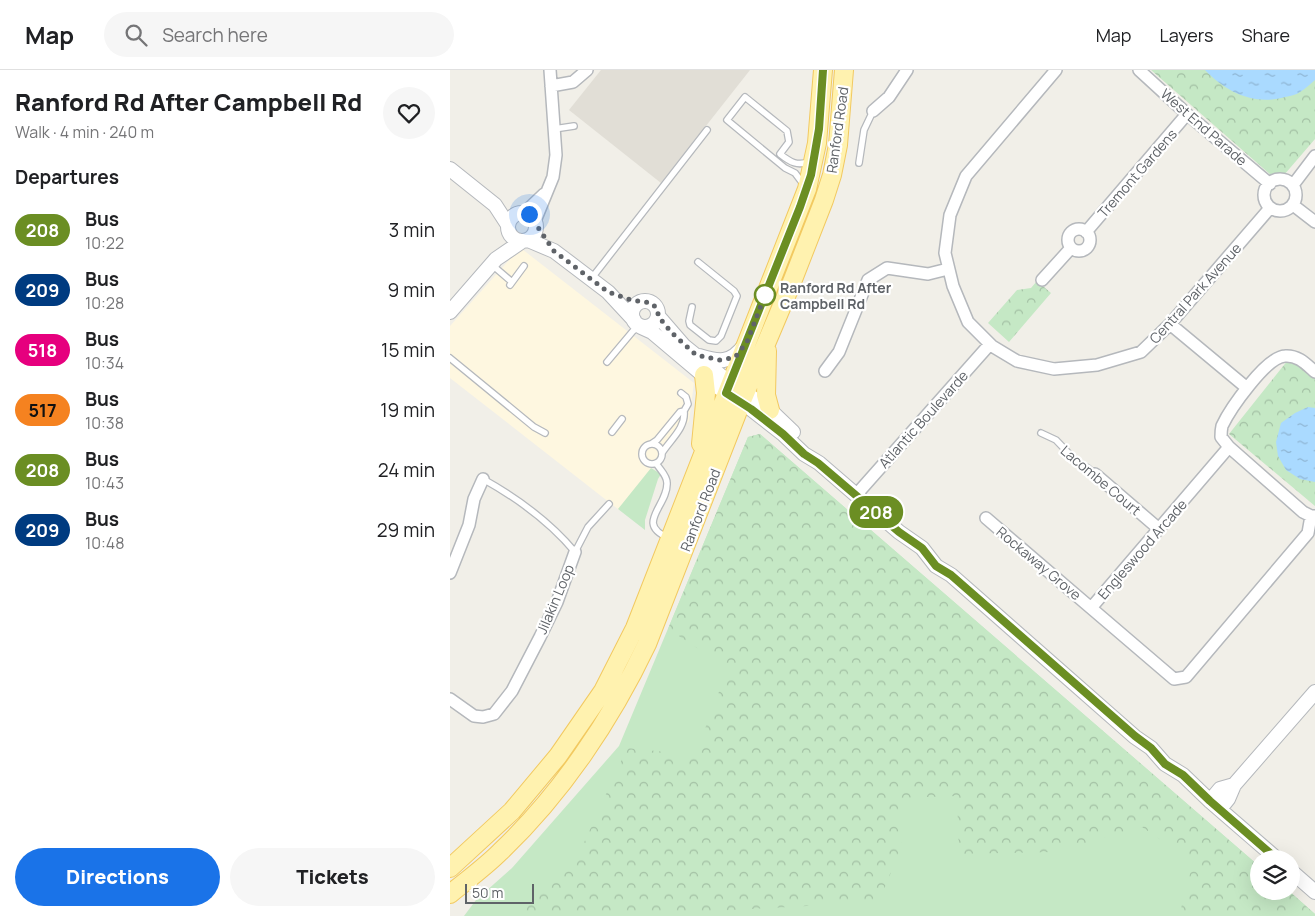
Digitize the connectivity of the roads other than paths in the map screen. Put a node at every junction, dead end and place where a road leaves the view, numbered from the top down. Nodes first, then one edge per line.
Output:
1 (550, 70) edge
2 (587, 70) edge
3 (823, 70) edge
4 (844, 70) edge
5 (907, 70) edge
6 (1056, 70) edge
7 (1139, 70) edge
8 (551, 86) junction
9 (873, 112) joint
10 (1187, 114) junction
11 (574, 126) dead end
12 (554, 129) junction
13 (707, 130) dead end
14 (1315, 156) edge
15 (815, 158) junction
16 (859, 163) dead end
17 (450, 169) edge
18 (1270, 184) junction
19 (1292, 185) junction
20 (806, 189) junction
21 (495, 205) junction
22 (1293, 205) junction
23 (1270, 208) junction
24 (529, 218) junction
25 (1315, 222) edge
26 (508, 229) junction
27 (524, 241) junction
28 (554, 251) junction
29 (493, 261) junction
30 (698, 262) dead end
31 (524, 266) dead end
32 (948, 269) junction
33 (592, 280) junction
34 (1042, 280) dead end
35 (608, 292) junction
36 (641, 302) junction
37 (692, 307) dead end
38 (450, 312) edge
39 (658, 316) junction
40 (1170, 324) junction
41 (636, 325) junction
42 (768, 338) junction
43 (747, 342) junction
44 (990, 344) junction
45 (696, 355) junction
46 (450, 358) edge
47 (607, 362) dead end
48 (825, 371) dead end
49 (1315, 372) edge
50 (704, 375) junction
51 (1247, 388) junction
52 (736, 392) junction
53 (681, 393) dead end
54 (770, 410) junction
55 (684, 411) junction
56 (622, 419) dead end
57 (612, 432) dead end
58 (1042, 433) dead end
59 (545, 434) dead end
60 (651, 444) junction
61 (1229, 447) junction
62 (634, 449) dead end
63 (642, 452) junction
64 (662, 453) junction
65 (816, 461) junction
66 (656, 463) junction
67 (699, 465) junction
68 (1096, 474) joint
69 (483, 479) joint
70 (856, 495) junction
71 (702, 503) junction
72 (609, 504) dead end
73 (1313, 516) edge
74 (986, 518) dead end
75 (1159, 529) junction
76 (678, 535) junction
77 (575, 552) junction
78 (450, 573) edge
79 (1091, 608) junction
80 (1315, 692) edge
81 (450, 699) edge
82 (1215, 805) junction
83 (1267, 850) edge
84 (450, 868) edge
85 (1300, 878) edge
86 (1313, 887) edge
87 (450, 894) edge

1 - 8 street
2 - 8 street
3 - 15 main road, Ranford Road
4 - 42 main road, Ranford Road
5 - 9 street
6 - 32 street, Central Park Avenue
7 - 10 street, West End Parade
8 - 12 street
9 - 16 lane
10 - 18 street, West End Parade
10 - 34 street, Tremont Gardens
11 - 12 lane
12 - 24 street
13 - 33 lane
14 - 19 street
15 - 20 main road, Ranford Road
15 - 20 lane
17 - 21 street
18 - 19 street
18 - 23 street
19 - 22 street
20 - 43 main road, Ranford Road
21 - 24 street
21 - 26 street
22 - 23 street
22 - 25 street
23 - 40 street, Central Park Avenue
24 - 26 street
24 - 27 street
24 - 28 street
26 - 27 street
26 - 29 street
27 - 28 street
27 - 29 street
28 - 33 street
29 - 31 lane
29 - 38 street
30 - 37 lane
32 - 44 street, Central Park Avenue
32 - 48 street
33 - 35 street
35 - 36 street
35 - 41 street
36 - 39 street
36 - 41 street
39 - 41 street
39 - 45 street
40 - 44 street, Central Park Avenue
40 - 51 street
41 - 47 lane
41 - 50 street
42 - 52 main road, Ranford Road
42 - 54 main road
43 - 45 street
43 - 52 main road, Ranford Road
44 - 70 street, Atlantic Boulevarde
45 - 52 street
46 - 59 lane
49 - 51 street
50 - 52 street
50 - 67 main road
51 - 61 street
52 - 54 street
52 - 65 street
52 - 67 main road, Ranford Road
52 - 71 main road, Ranford Road
53 - 55 lane
54 - 65 street
55 - 60 lane
55 - 64 lane
56 - 57 lane
58 - 68 lane, Lacombe Court
60 - 63 lane
60 - 64 lane
61 - 73 street
61 - 75 street, Engleswood Arcade
62 - 63 lane
63 - 66 lane
64 - 66 lane
65 - 70 street
66 - 76 lane
67 - 76 main road, Ranford Road
68 - 75 street, Lacombe Court
69 - 77 lane, Jilakin Loop
69 - 78 street, Jilakin Loop
70 - 82 street
71 - 76 lane
71 - 87 main road, Ranford Road
72 - 77 lane
73 - 79 street, Engleswood Arcade
74 - 79 street, Rockaway Grove
75 - 79 street, Engleswood Arcade
76 - 84 main road, Ranford Road
77 - 81 street, Jilakin Loop
80 - 82 street
82 - 83 street
85 - 86 street

